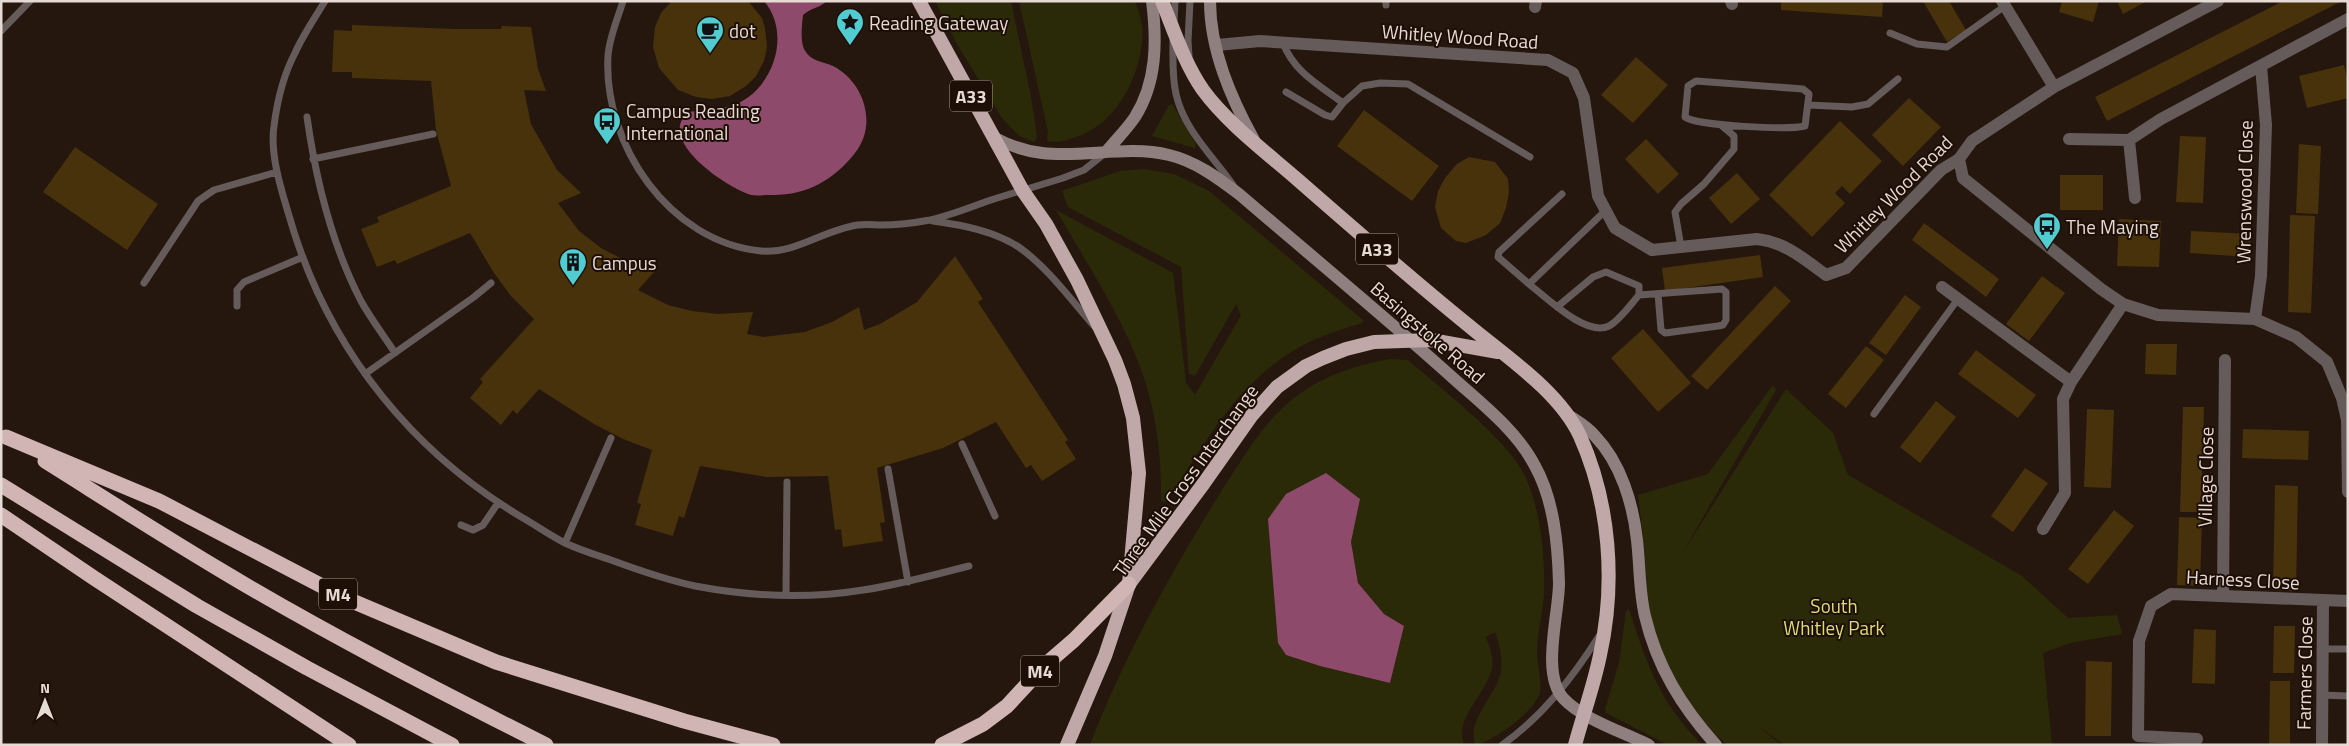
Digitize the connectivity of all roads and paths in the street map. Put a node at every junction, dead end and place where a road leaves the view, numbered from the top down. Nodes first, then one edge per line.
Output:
1 (325, 1) edge
2 (623, 1) edge
3 (1152, 1) edge
4 (1162, 1) edge
5 (1174, 1) edge
6 (1190, 1) edge
7 (1210, 1) edge
8 (2218, 1) edge
9 (28, 2) edge
10 (919, 2) edge
11 (2004, 4) edge
12 (2348, 19) edge
13 (1174, 29) junction
14 (1, 30) edge
15 (1890, 33) dead end
16 (1283, 43) junction
17 (1217, 45) junction
18 (2261, 66) junction
19 (1192, 72) junction
20 (1898, 79) dead end
21 (2054, 87) junction
22 (1286, 92) dead end
23 (1343, 103) junction
24 (1808, 105) junction
25 (307, 117) dead end
26 (1721, 125) junction
27 (433, 134) dead end
28 (995, 138) junction
29 (2069, 139) dead end
30 (2129, 140) junction
31 (1255, 142) junction
32 (1106, 152) junction
33 (1530, 157) dead end
34 (313, 160) junction
35 (1959, 160) junction
36 (277, 172) junction
37 (1023, 191) junction
38 (1239, 194) junction
39 (1562, 194) dead end
40 (2135, 198) dead end
41 (1604, 212) junction
42 (929, 220) junction
43 (1681, 247) junction
44 (302, 258) junction
45 (144, 283) dead end
46 (491, 283) dead end
47 (1530, 284) junction
48 (1942, 287) dead end
49 (1658, 294) junction
50 (1640, 295) junction
51 (1958, 299) junction
52 (2123, 304) junction
53 (237, 306) dead end
54 (1557, 307) junction
55 (2255, 319) junction
56 (1106, 339) junction
57 (1411, 340) junction
58 (395, 353) junction
59 (1501, 353) junction
60 (2225, 360) dead end
61 (365, 374) junction
62 (2071, 382) junction
63 (2345, 398) edge
64 (1564, 412) junction
65 (1874, 414) dead end
66 (4, 435) edge
67 (611, 438) dead end
68 (962, 444) dead end
69 (888, 469) dead end
70 (787, 482) dead end
71 (1, 485) edge
72 (2348, 492) edge
73 (498, 503) junction
74 (1, 515) edge
75 (995, 516) dead end
76 (461, 525) dead end
77 (2043, 529) dead end
78 (565, 543) junction
79 (969, 566) dead end
80 (908, 582) junction
81 (1129, 584) junction
82 (786, 594) junction
83 (2223, 595) junction
84 (2323, 601) junction
85 (2348, 601) edge
86 (1604, 628) junction
87 (2322, 649) junction
88 (2348, 649) edge
89 (1559, 692) junction
90 (2321, 695) junction
91 (2348, 696) edge
92 (1584, 713) junction
93 (2197, 739) dead end
94 (349, 745) edge
95 (452, 745) edge
96 (546, 745) edge
97 (773, 745) edge
98 (942, 745) edge
99 (1067, 745) edge
100 (1502, 745) edge
101 (1575, 745) edge
102 (1649, 745) edge
103 (1716, 745) edge
104 (2322, 745) edge

1 - 36 lane
2 - 42 lane
3 - 32 main road
4 - 13 highway, Basingstoke Road / A33
5 - 13 lane
6 - 19 lane
7 - 17 main road, Basingstoke Road
8 - 21 street, Whitley Wood Road
9 - 14 lane
10 - 28 highway, A33
11 - 15 lane
11 - 21 street
12 - 18 street
13 - 19 highway, Basingstoke Road / A33
13 - 38 lane
16 - 17 street, Whitley Wood Road
16 - 23 lane
16 - 41 street, Whitley Wood Road
17 - 31 main road, Basingstoke Road
18 - 30 street
18 - 55 street, Wrenswood Close
19 - 31 highway, Basingstoke Road / A33
20 - 24 lane
21 - 35 street, Whitley Wood Road
22 - 23 lane
23 - 33 lane
24 - 26 lane
24 - 26 lane
25 - 34 lane
26 - 43 lane
27 - 34 lane
28 - 32 main road, Basingstoke Road
28 - 37 highway, A33
29 - 30 street
30 - 40 street
31 - 59 highway, Basingstoke Road / A33
32 - 37 lane
32 - 38 main road, Basingstoke Road
34 - 58 lane
35 - 43 street, Whitley Wood Road
35 - 52 street
36 - 44 lane
36 - 45 lane
37 - 42 lane
37 - 56 highway, A33
38 - 57 main road, Basingstoke Road
39 - 47 lane
41 - 43 street, Whitley Wood Road
41 - 47 lane
42 - 56 lane
44 - 53 lane
44 - 61 lane
46 - 58 lane
47 - 54 lane
48 - 51 street
49 - 49 lane
49 - 50 lane
50 - 54 lane
50 - 54 lane
51 - 62 street
51 - 65 lane
52 - 55 street
52 - 62 street
55 - 63 street
56 - 81 highway, A33
57 - 59 highway, Three Mile Cross Interchange
57 - 81 highway, Three Mile Cross Interchange
57 - 89 main road, Basingstoke Road
58 - 61 lane
59 - 64 highway, Three Mile Cross Interchange
60 - 83 street, Village Close
61 - 73 lane
62 - 77 street
63 - 72 street
64 - 86 highway, Three Mile Cross Interchange
64 - 103 main road
66 - 96 highway, M4
66 - 97 highway, M4
67 - 78 lane
68 - 75 lane
69 - 80 lane
70 - 82 lane
71 - 95 highway
73 - 76 lane
73 - 78 lane
74 - 94 highway
78 - 82 lane
79 - 80 lane
80 - 82 lane
81 - 98 highway, M4
81 - 99 highway, Three Mile Cross Interchange
83 - 84 street, Harness Close
83 - 93 street, Harness Close
84 - 85 street, Harness Close
84 - 87 street, Farmers Close
86 - 89 lane
86 - 92 highway, Three Mile Cross Interchange
87 - 88 lane
87 - 90 street, Farmers Close
89 - 92 main road
89 - 100 lane
90 - 91 lane
90 - 104 street, Farmers Close
92 - 101 highway, Three Mile Cross Interchange
92 - 102 main road

